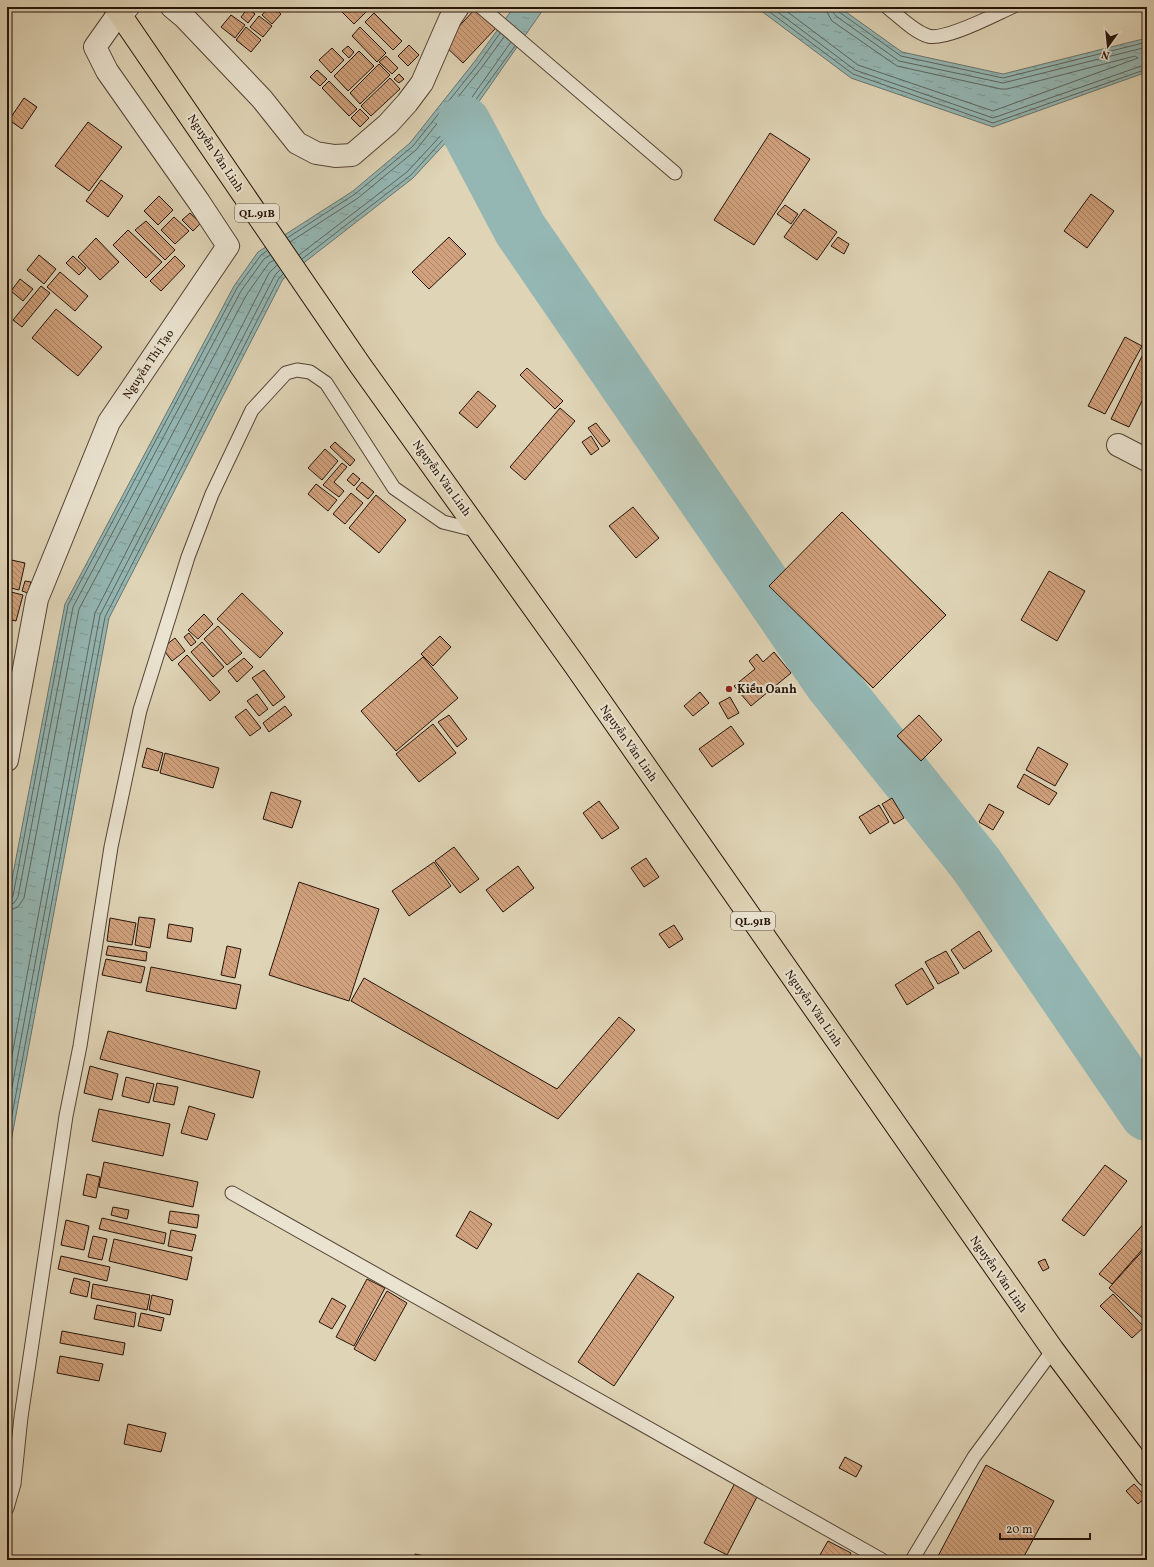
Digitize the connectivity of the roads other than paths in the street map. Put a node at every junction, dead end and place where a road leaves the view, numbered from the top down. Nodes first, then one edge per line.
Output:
1 (172, 7) edge
2 (458, 7) edge
3 (887, 7) edge
4 (1012, 7) edge
5 (121, 9) edge
6 (485, 11) edge
7 (675, 173) dead end
8 (1118, 445) dead end
9 (1147, 460) edge
10 (481, 532) junction
11 (7, 760) edge
12 (232, 1193) dead end
13 (1052, 1350) junction
14 (1147, 1475) edge
15 (7, 1508) edge
16 (882, 1560) edge
17 (912, 1560) edge

1 - 2 street
3 - 4 lane
5 - 10 highway, Nguyễn Văn Linh / QL.91B
5 - 11 street, Nguyễn Thị Tạo
6 - 7 lane
8 - 9 street
10 - 13 highway, Nguyễn Văn Linh / QL.91B
10 - 15 lane
12 - 16 lane
13 - 14 highway, Nguyễn Văn Linh / QL.91B
13 - 17 lane

